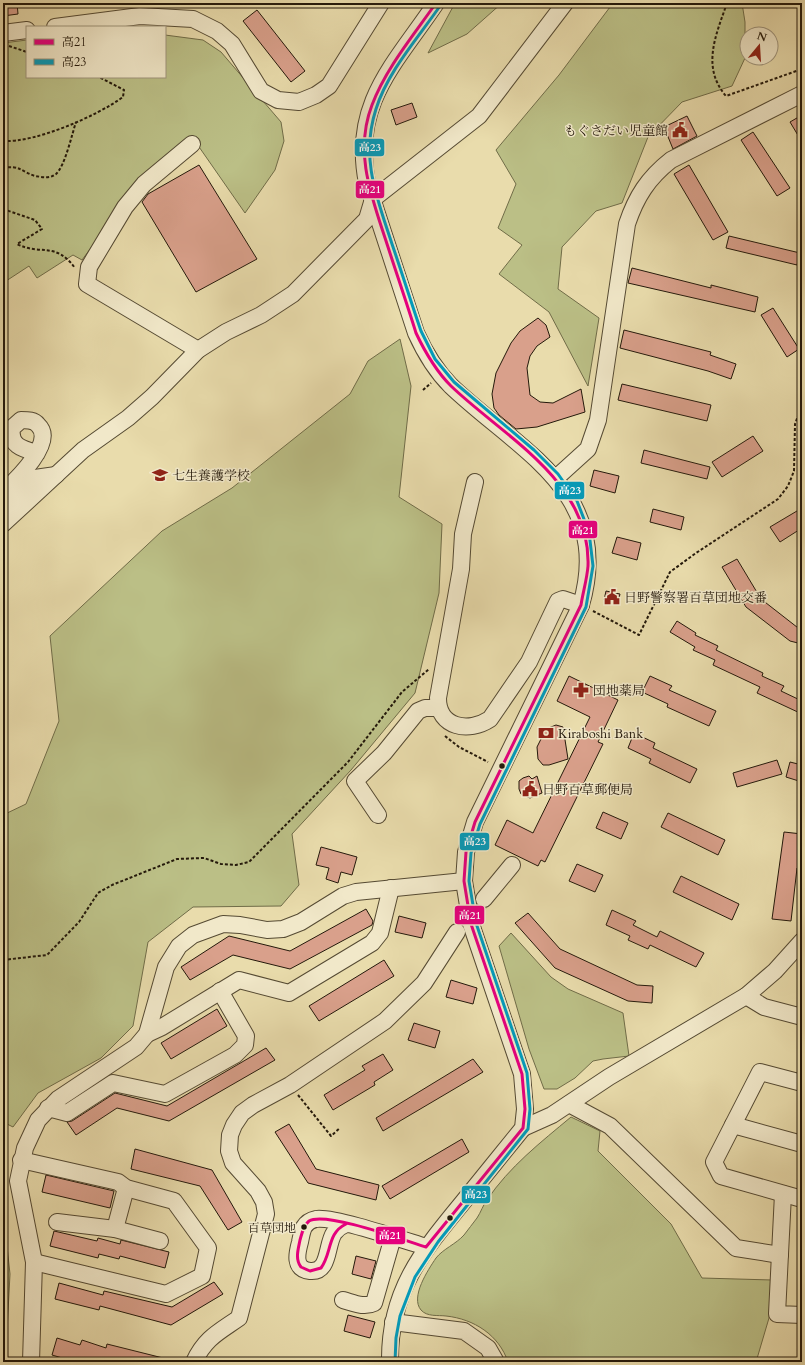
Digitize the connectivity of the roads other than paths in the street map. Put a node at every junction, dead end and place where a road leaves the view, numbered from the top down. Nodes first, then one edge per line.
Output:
1 (381, 3) edge
2 (436, 3) edge
3 (565, 3) edge
4 (139, 10) edge
5 (60, 26) edge
6 (26, 30) edge
7 (3, 33) edge
8 (802, 94) edge
9 (192, 144) dead end
10 (373, 199) junction
11 (198, 350) junction
12 (37, 453) dead end
13 (56, 475) junction
14 (556, 478) junction
15 (475, 482) dead end
16 (4, 501) edge
17 (3, 524) edge
18 (586, 607) junction
19 (438, 708) junction
20 (378, 815) dead end
21 (512, 865) dead end
22 (464, 881) junction
23 (391, 888) junction
24 (484, 899) tunnel mouth
25 (456, 932) tunnel mouth
26 (802, 942) edge
27 (220, 992) junction
28 (746, 996) junction
29 (802, 1018) edge
30 (147, 1034) junction
31 (802, 1083) edge
32 (569, 1104) junction
33 (48, 1108) junction
34 (733, 1125) junction
35 (523, 1128) junction
36 (802, 1144) edge
37 (21, 1160) junction
38 (126, 1188) junction
39 (783, 1194) junction
40 (802, 1199) edge
41 (58, 1222) dead end
42 (346, 1224) dead end
43 (115, 1229) junction
44 (393, 1237) junction
45 (160, 1241) dead end
46 (426, 1247) junction
47 (780, 1255) junction
48 (34, 1262) junction
49 (343, 1300) dead end
50 (802, 1315) edge
51 (393, 1322) junction
52 (31, 1362) edge
53 (194, 1362) edge
54 (390, 1362) edge
55 (496, 1362) edge

1 - 4 street
2 - 10 street
3 - 10 street
4 - 5 street
6 - 7 street
8 - 14 street
9 - 11 street
10 - 11 street
10 - 14 street
11 - 13 street
12 - 16 street
13 - 16 street
13 - 17 street
14 - 18 street
15 - 19 street
18 - 19 street
18 - 22 street
19 - 20 street
21 - 24 street
22 - 23 street
22 - 35 street
23 - 27 street
23 - 30 street
25 - 53 street
26 - 28 street
27 - 30 street
27 - 33 street
28 - 29 street
28 - 32 street
30 - 33 street
31 - 34 street
32 - 35 street
32 - 47 street
33 - 37 street
34 - 36 street
34 - 39 street
35 - 46 street
37 - 38 street
37 - 48 street
38 - 43 street
38 - 48 street
39 - 40 street
39 - 47 street
41 - 43 street
42 - 44 street
43 - 45 street
44 - 46 street
44 - 49 street
46 - 51 street
47 - 50 street
48 - 52 street
51 - 54 street
51 - 55 street

